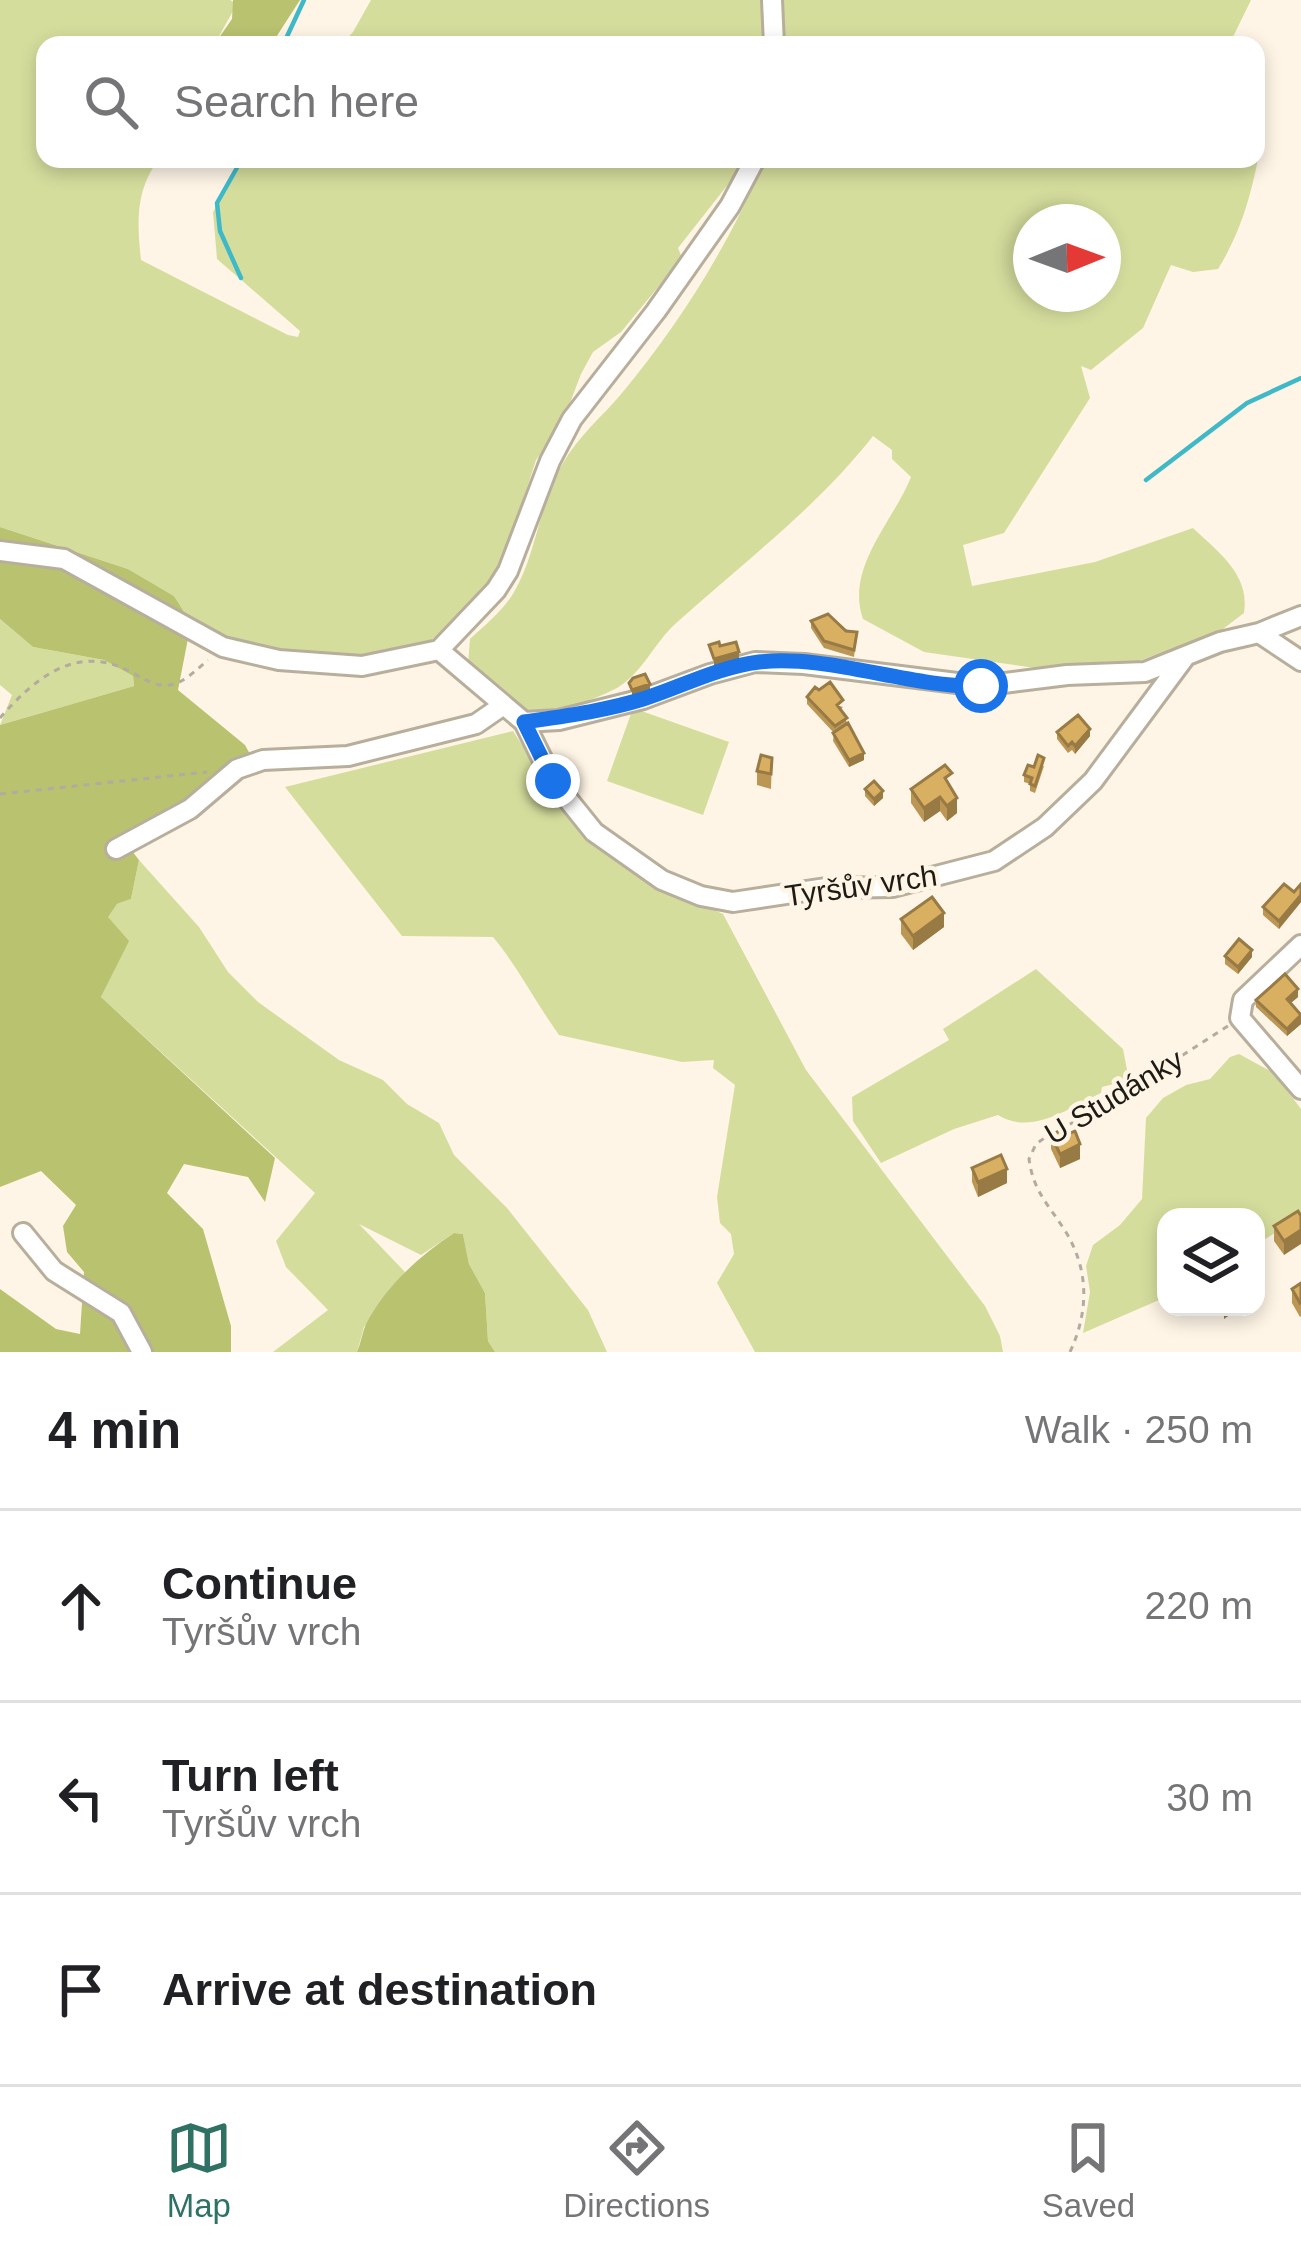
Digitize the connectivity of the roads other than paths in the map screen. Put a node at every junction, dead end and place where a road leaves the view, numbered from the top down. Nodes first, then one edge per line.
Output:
1 (772, 0) edge
2 (774, 36) edge
3 (750, 168) edge
4 (0, 551) edge
5 (1301, 616) edge
6 (1259, 633) junction
7 (439, 650) junction
8 (1185, 657) junction
9 (1301, 661) edge
10 (502, 706) junction
11 (524, 722) junction
12 (116, 850) dead end
13 (1301, 945) edge
14 (1301, 1089) edge
15 (23, 1233) dead end
16 (142, 1352) edge

1 - 2 street
3 - 7 street
4 - 7 street
5 - 6 street
6 - 8 street
6 - 9 street
7 - 10 street, Tyršův vrch
8 - 11 street
8 - 11 street, Tyršův vrch
10 - 11 street, Tyršův vrch
10 - 12 street
13 - 14 street
15 - 16 street

